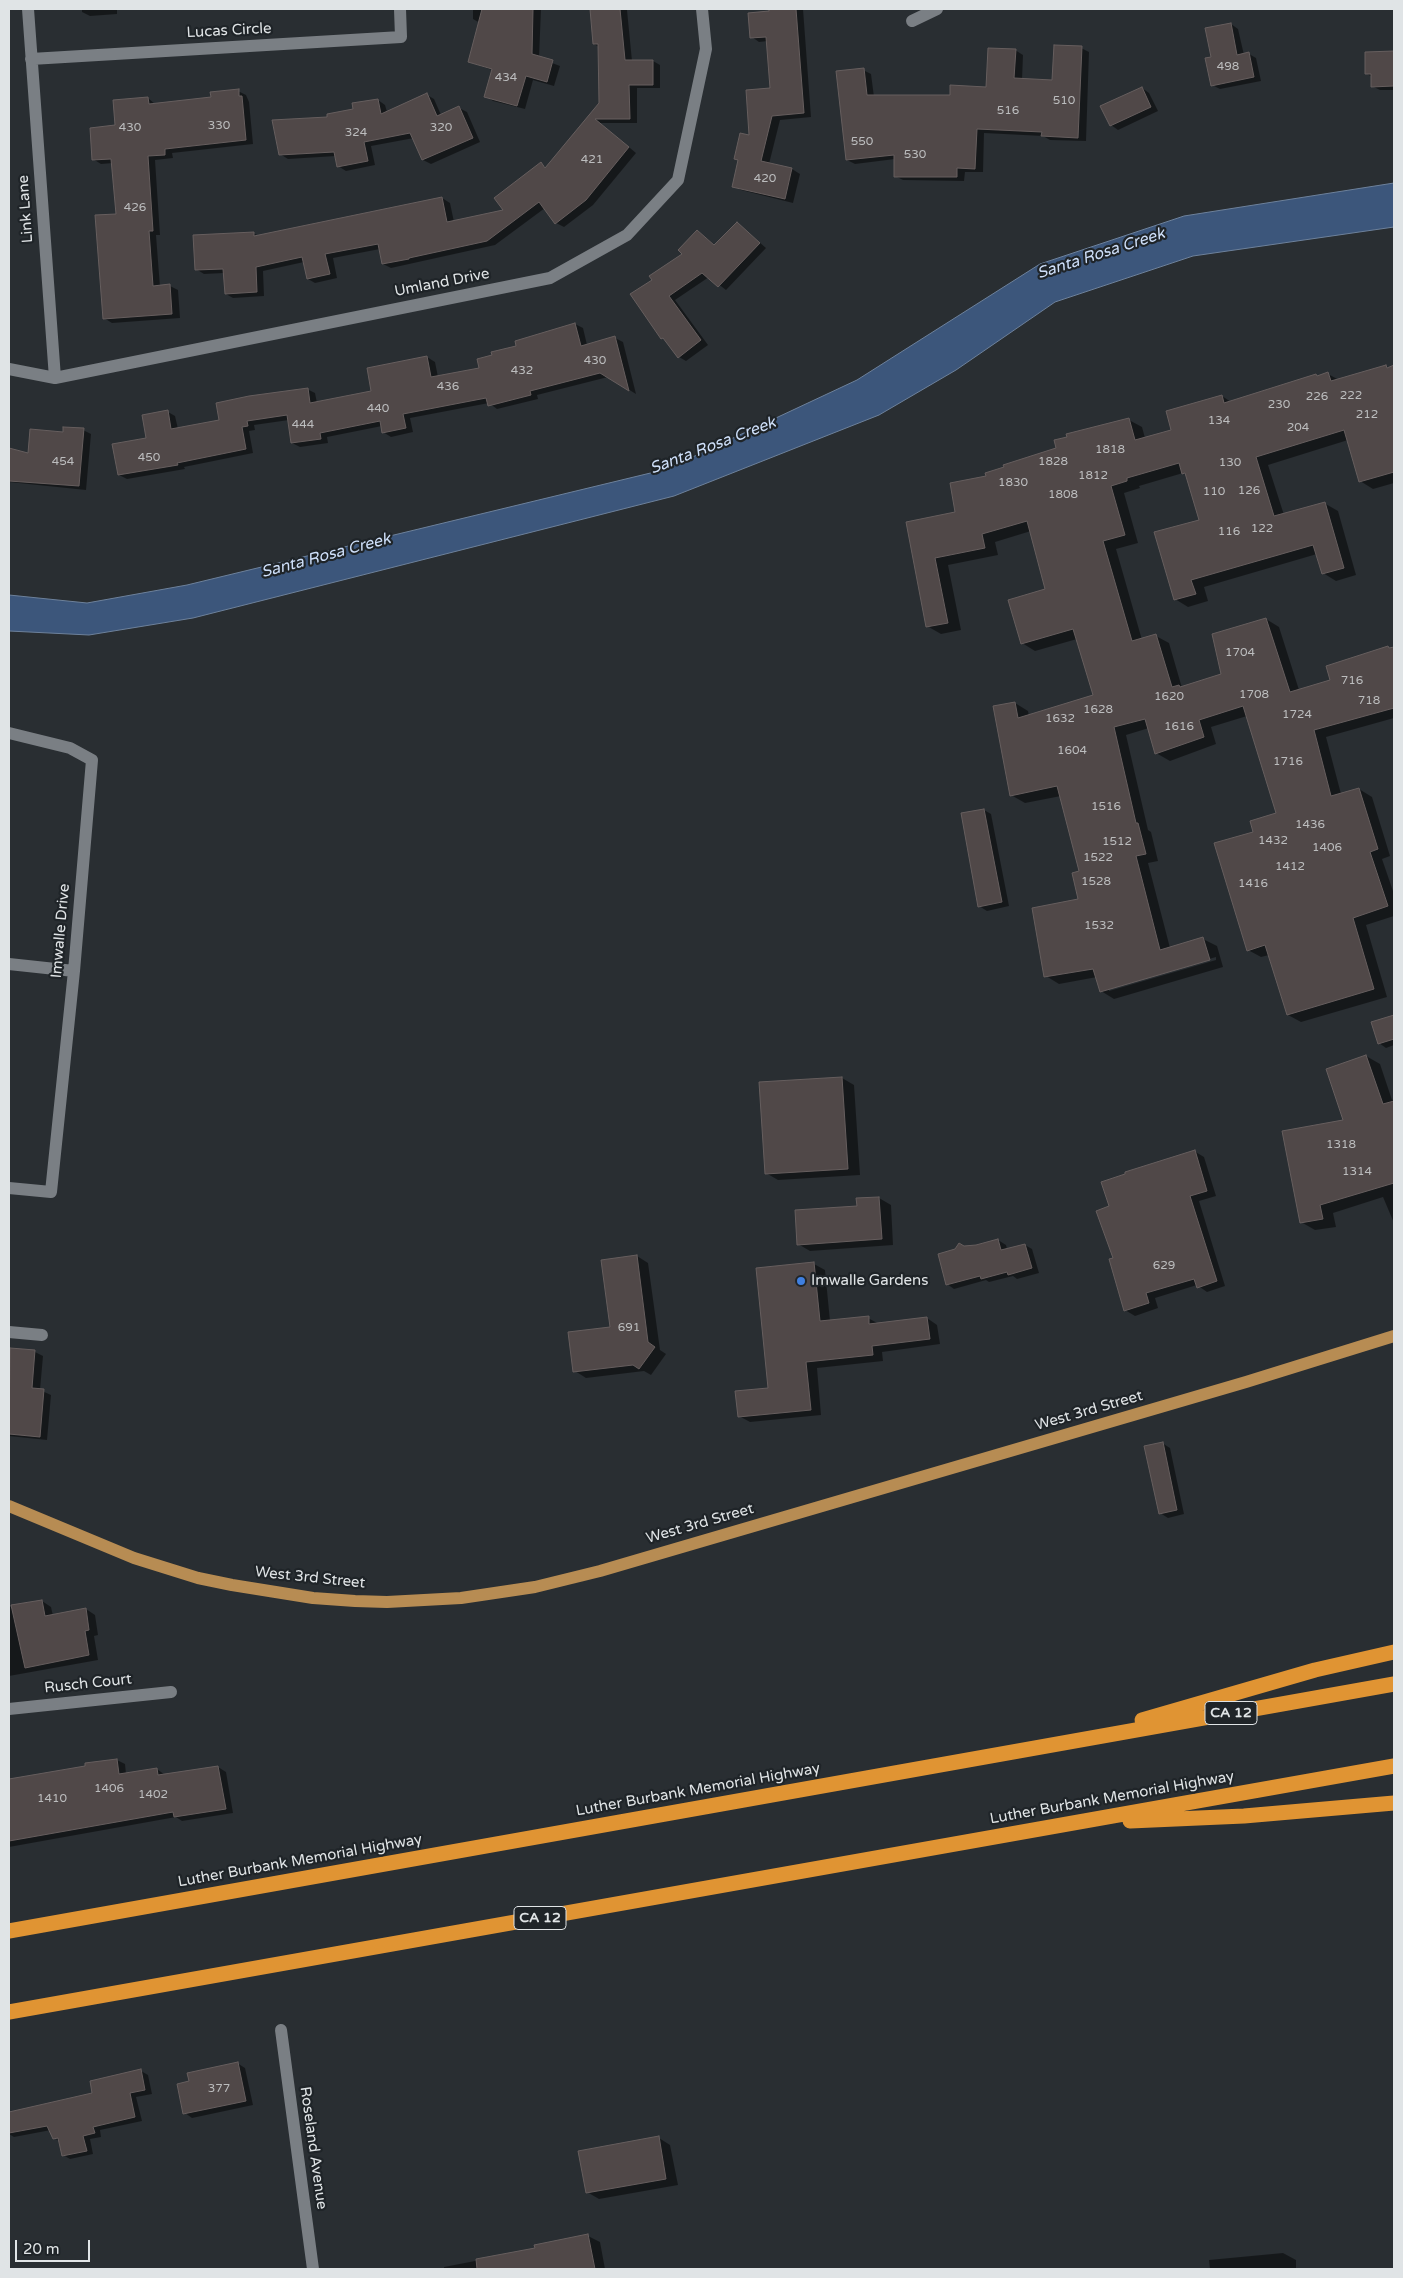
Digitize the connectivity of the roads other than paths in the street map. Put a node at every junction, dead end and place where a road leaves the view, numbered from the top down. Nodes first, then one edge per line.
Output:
1 (28, 9) edge
2 (400, 9) edge
3 (702, 9) edge
4 (937, 9) edge
5 (912, 21) dead end
6 (31, 59) junction
7 (9, 368) edge
8 (55, 378) junction
9 (9, 733) edge
10 (9, 964) edge
11 (74, 970) junction
12 (9, 1188) edge
13 (9, 1332) edge
14 (42, 1336) dead end
15 (1394, 1336) edge
16 (9, 1506) edge
17 (1394, 1652) edge
18 (1394, 1684) edge
19 (171, 1692) dead end
20 (9, 1709) edge
21 (1067, 1742) junction
22 (1394, 1766) edge
23 (1394, 1803) edge
24 (1071, 1823) junction
25 (9, 1931) edge
26 (9, 2012) edge
27 (282, 2030) dead end
28 (313, 2269) edge

1 - 6 street, Link Lane
2 - 6 street, Lucas Circle
3 - 8 street, Umland Drive
4 - 5 street
6 - 8 street, Link Lane
7 - 8 street, Umland Drive
9 - 11 street, Imwalle Drive
10 - 11 street
11 - 12 street, Imwalle Drive
13 - 14 street
15 - 16 main road, West 3rd Street
17 - 21 highway
18 - 21 highway, Luther Burbank Memorial Highway / CA 12
19 - 20 street, Rusch Court
21 - 25 highway, Luther Burbank Memorial Highway / CA 12
22 - 24 highway, Luther Burbank Memorial Highway / CA 12
23 - 24 highway
24 - 26 highway, Luther Burbank Memorial Highway / CA 12
27 - 28 street, Roseland Avenue

